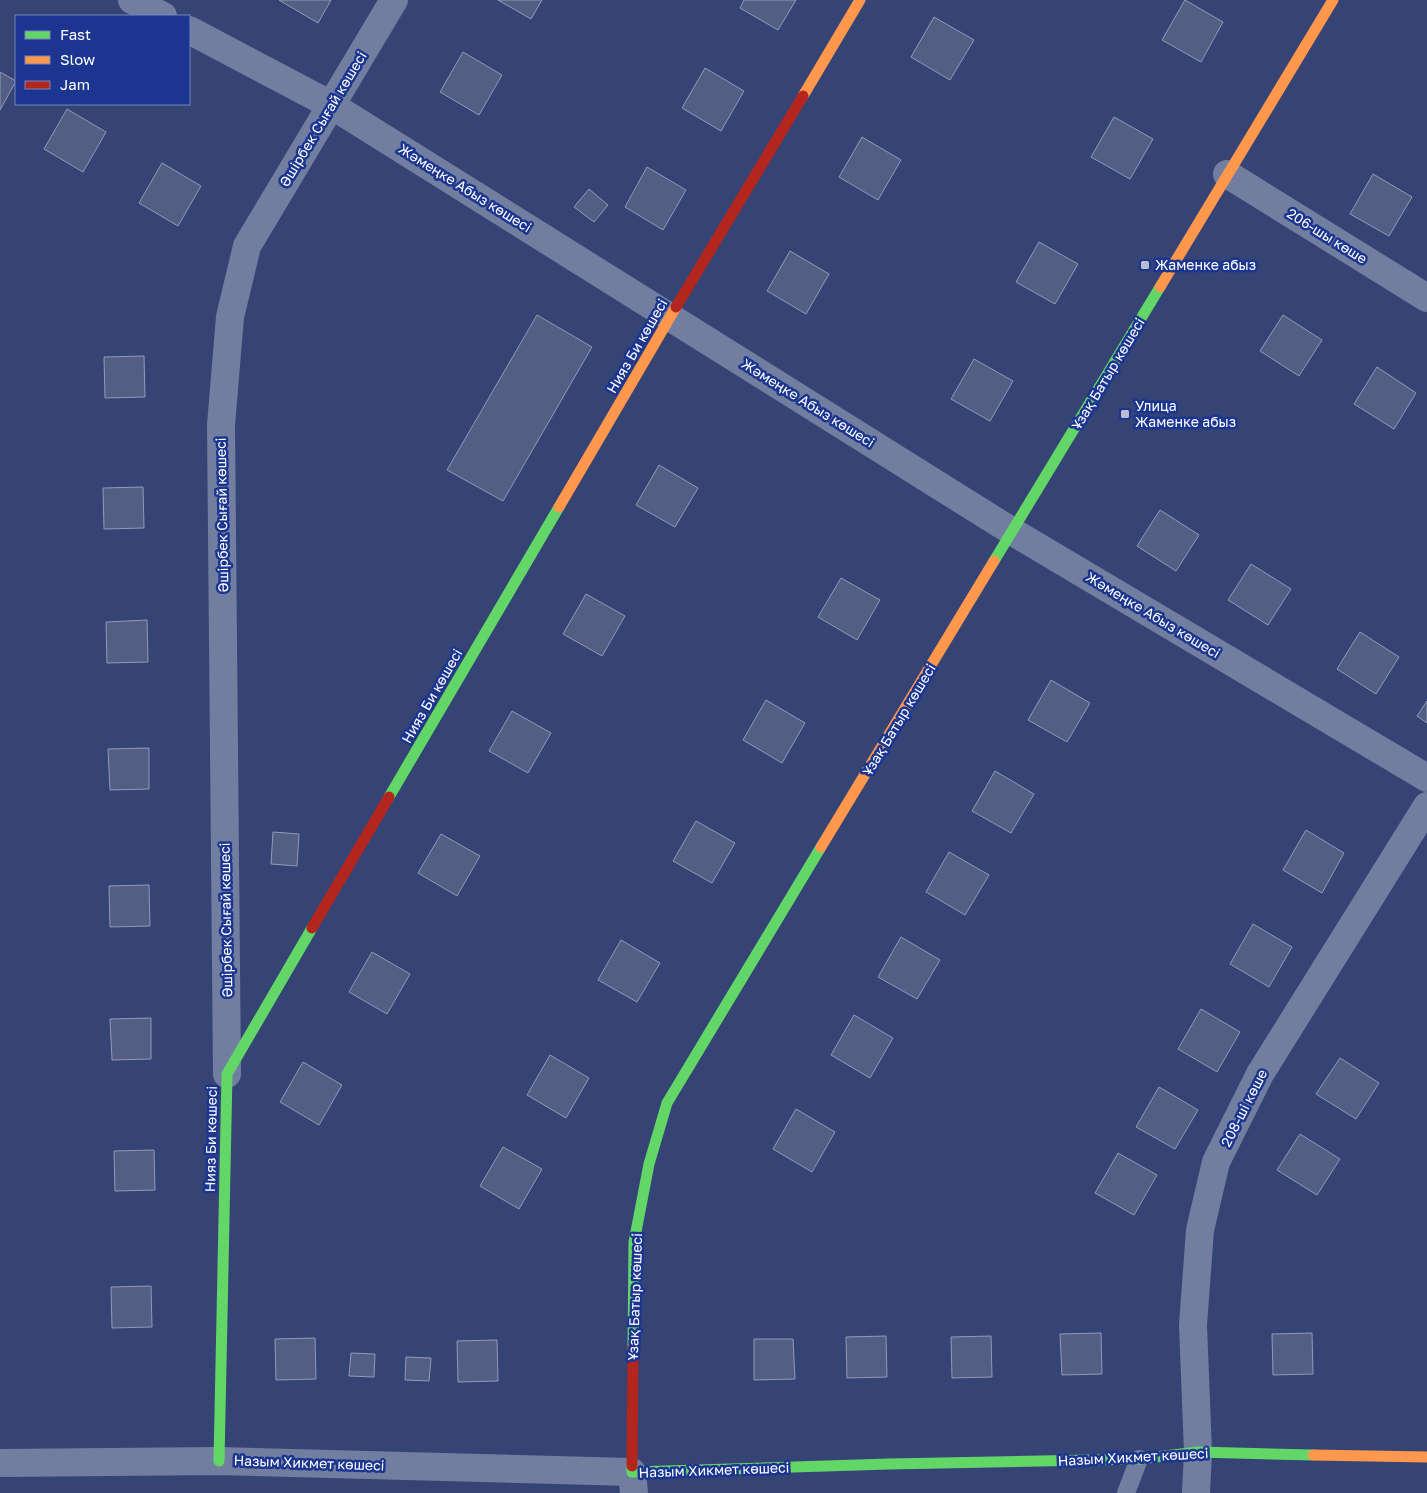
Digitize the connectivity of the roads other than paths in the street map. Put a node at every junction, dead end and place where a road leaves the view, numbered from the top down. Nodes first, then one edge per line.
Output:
1 (132, 0) edge
2 (394, 0) edge
3 (860, 0) edge
4 (1333, 0) edge
5 (160, 15) edge
6 (190, 31) edge
7 (331, 105) junction
8 (1227, 174) junction
9 (1427, 298) edge
10 (671, 316) junction
11 (1013, 532) junction
12 (1427, 778) edge
13 (1427, 806) edge
14 (227, 1074) junction
15 (1198, 1452) junction
16 (1427, 1457) edge
17 (1139, 1459) junction
18 (219, 1461) junction
19 (0, 1463) edge
20 (633, 1483) edge
21 (1126, 1493) edge
22 (1196, 1493) edge

1 - 5 street
2 - 7 street, Әшірбек Сығай көшесі
3 - 10 street, Нияз Би көшесі
4 - 8 street, Ұзақ Батыр көшесі
6 - 7 street, Жәмеңке Абыз көшесі
7 - 10 street, Жәмеңке Абыз көшесі
7 - 14 street, Әшірбек Сығай көшесі
8 - 9 street, 206-шы көше
8 - 11 street, Ұзақ Батыр көшесі
10 - 11 street, Жәмеңке Абыз көшесі
10 - 14 street, Нияз Би көшесі
11 - 12 street, Жәмеңке Абыз көшесі
11 - 20 street, Ұзақ Батыр көшесі
13 - 15 street, 208-ші көше
14 - 18 street, Нияз Би көшесі
15 - 16 street, Назым Хикмет көшесі
15 - 17 street, Назым Хикмет көшесі
15 - 22 street, 208-ші көше
17 - 20 street, Назым Хикмет көшесі
17 - 21 lane
18 - 19 street, Назым Хикмет көшесі
18 - 20 street, Назым Хикмет көшесі

